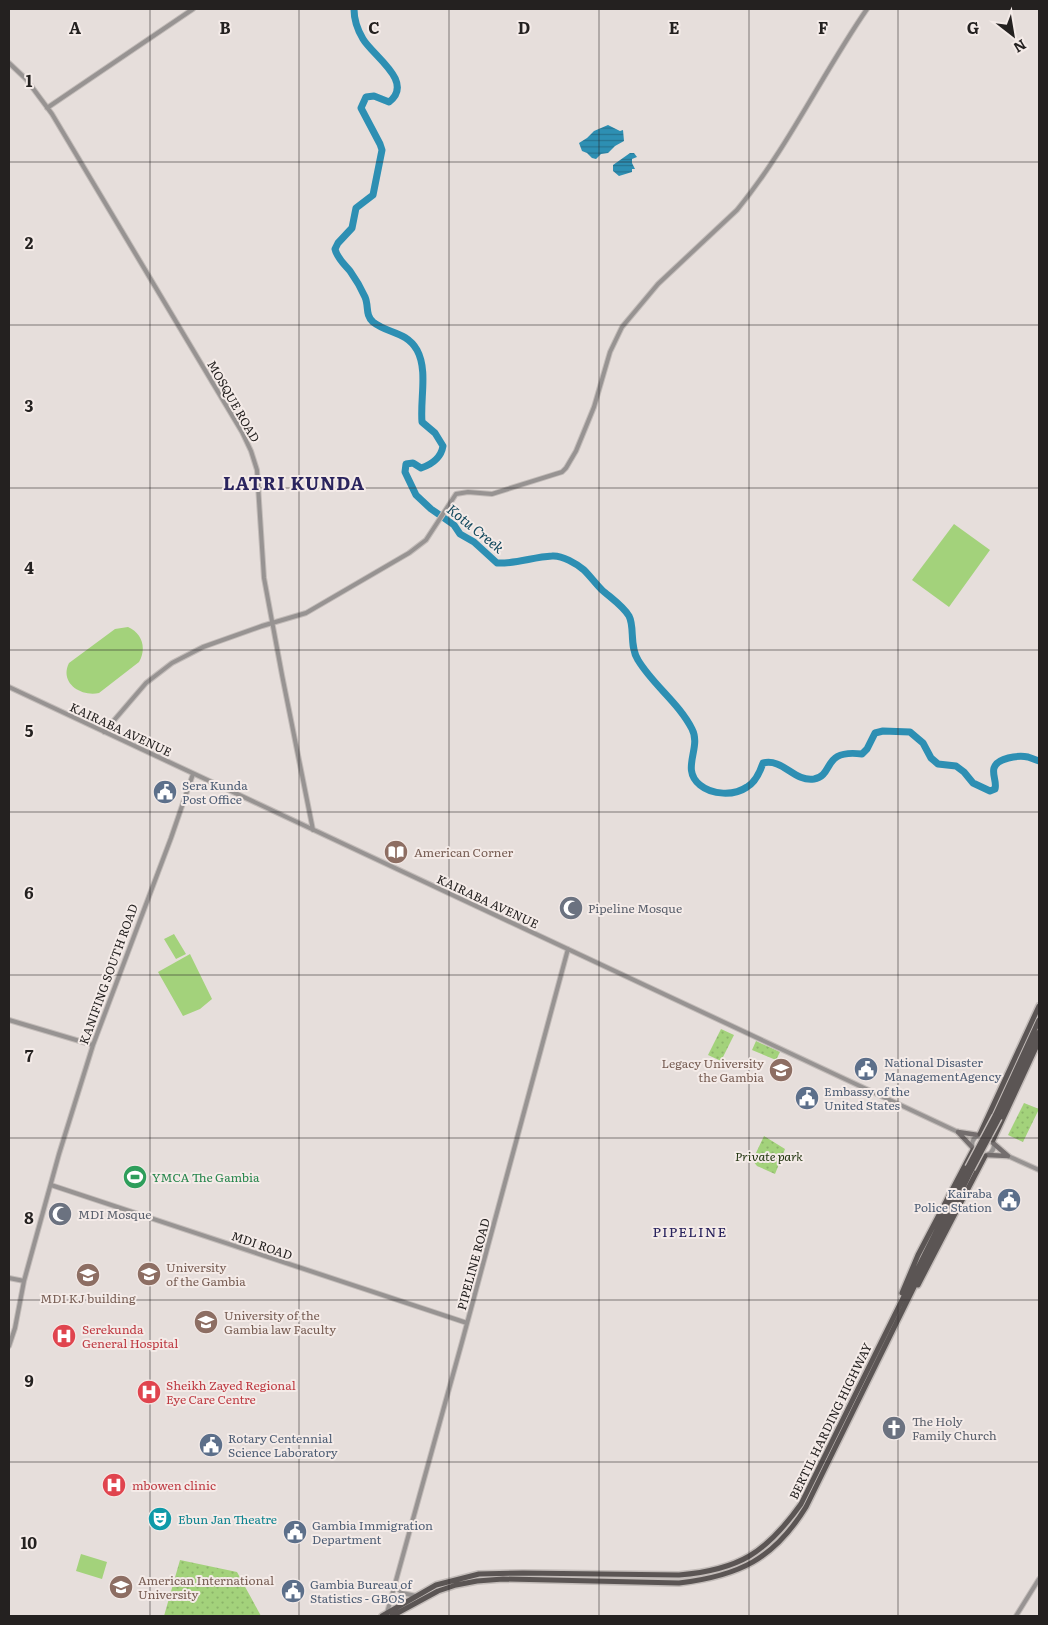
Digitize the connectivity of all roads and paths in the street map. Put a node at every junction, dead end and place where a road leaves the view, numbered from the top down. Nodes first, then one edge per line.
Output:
1 (193, 9) edge
2 (867, 9) edge
3 (9, 63) edge
4 (47, 108) junction
5 (272, 622) junction
6 (9, 687) edge
7 (104, 732) junction
8 (193, 774) junction
9 (313, 830) junction
10 (568, 949) junction
11 (1039, 1006) edge
12 (9, 1020) edge
13 (1039, 1020) edge
14 (1039, 1032) edge
15 (1039, 1041) edge
16 (93, 1045) junction
17 (958, 1132) junction
18 (979, 1135) junction
19 (993, 1141) junction
20 (972, 1149) junction
21 (986, 1155) junction
22 (1008, 1156) junction
23 (1039, 1170) edge
24 (51, 1185) junction
25 (9, 1278) edge
26 (24, 1281) junction
27 (911, 1287) junction
28 (905, 1298) junction
29 (467, 1323) junction
30 (9, 1346) edge
31 (1039, 1579) edge
32 (394, 1584) junction
33 (416, 1596) junction
34 (384, 1615) edge
35 (392, 1616) edge
36 (1016, 1616) edge

1 - 4 street
2 - 5 street
3 - 4 street, MOSQUE ROAD
4 - 5 street, MOSQUE ROAD
5 - 7 street
5 - 9 street, MOSQUE ROAD
6 - 7 street, KAIRABA AVENUE
7 - 8 street, KAIRABA AVENUE
8 - 9 street, KAIRABA AVENUE
8 - 16 street, KANIFING SOUTH ROAD
9 - 10 street, KAIRABA AVENUE
10 - 17 street, KAIRABA AVENUE
10 - 29 street, PIPELINE ROAD
11 - 18 main road
12 - 16 street
13 - 27 main road, BERTIL HARDING HIGHWAY, bridge
14 - 27 main road, BERTIL HARDING HIGHWAY, bridge
15 - 19 main road
16 - 24 street, KANIFING SOUTH ROAD
17 - 18 main road
17 - 20 main road
18 - 19 street
18 - 20 street
19 - 21 street
19 - 22 main road
20 - 21 street
20 - 28 main road
21 - 22 main road
21 - 28 main road
22 - 23 street
24 - 26 street, KANIFING SOUTH ROAD
24 - 29 street, MDI ROAD
25 - 26 street
26 - 30 street, KANIFING SOUTH ROAD
27 - 28 main road, BERTIL HARDING HIGHWAY
28 - 33 main road, BERTIL HARDING HIGHWAY
28 - 35 main road, BERTIL HARDING HIGHWAY
29 - 32 street, PIPELINE ROAD
31 - 36 street
32 - 33 street
32 - 34 street, PIPELINE ROAD
33 - 34 main road, BERTIL HARDING HIGHWAY

